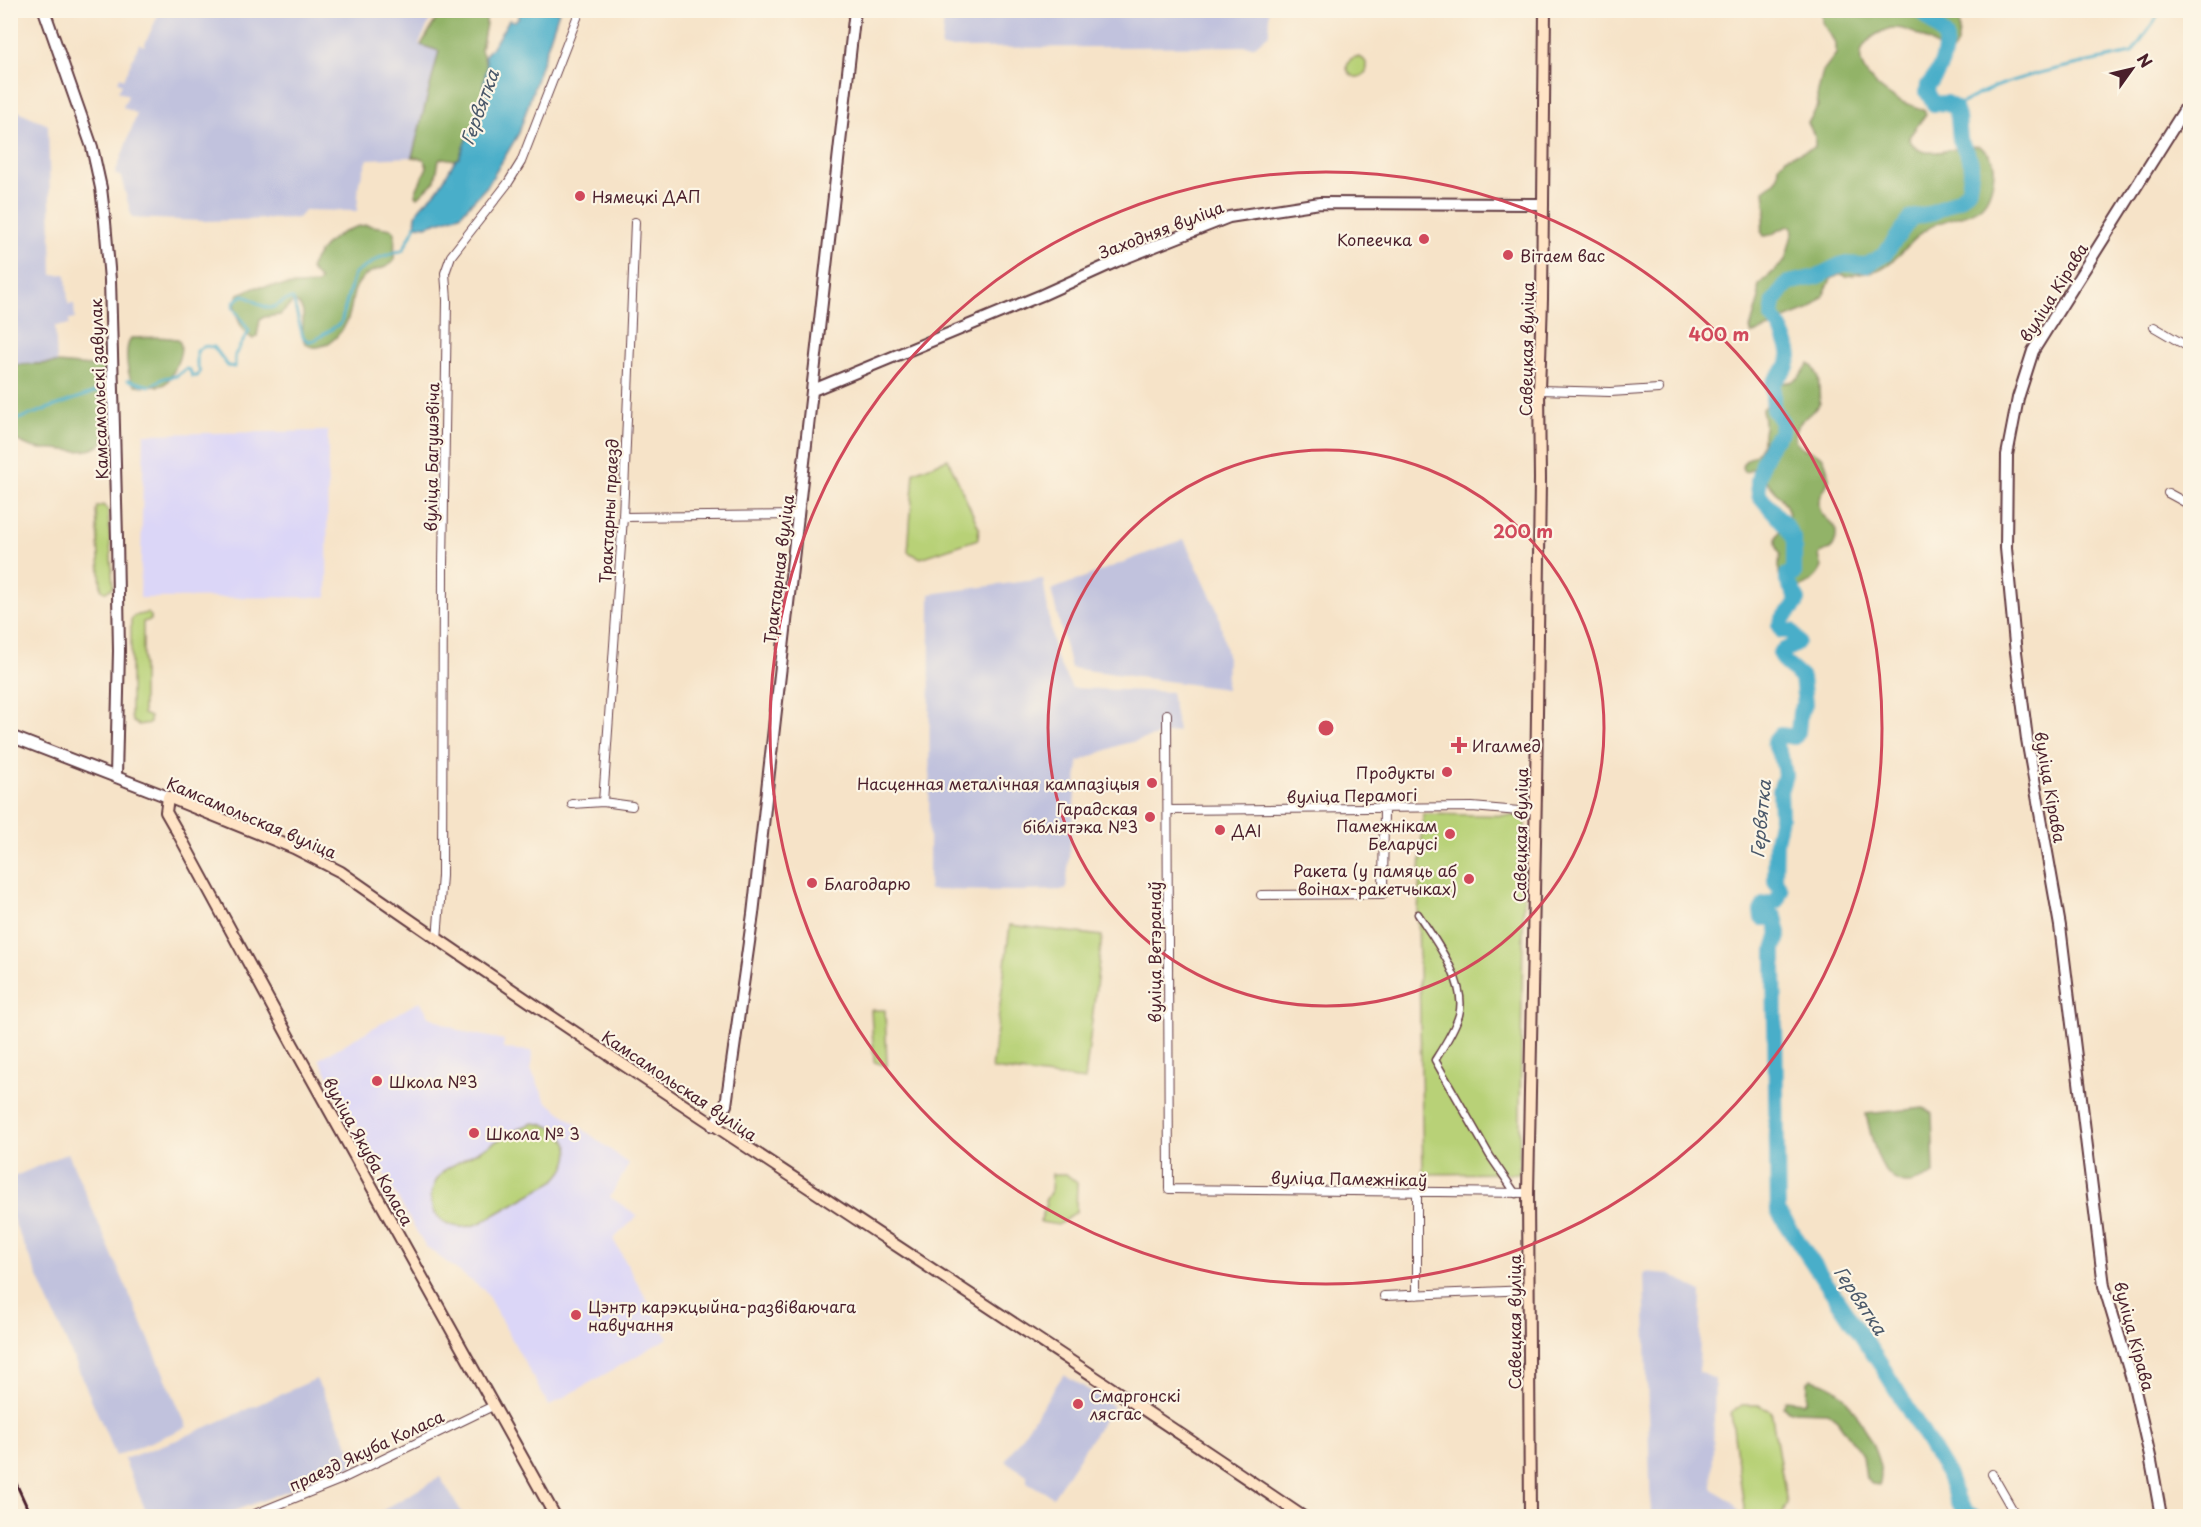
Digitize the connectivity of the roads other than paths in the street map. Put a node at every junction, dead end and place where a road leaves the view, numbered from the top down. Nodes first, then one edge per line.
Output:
1 (44, 10) edge
2 (580, 10) edge
3 (855, 10) edge
4 (1545, 10) edge
5 (2190, 101) edge
6 (1543, 204) junction
7 (635, 222) dead end
8 (2154, 327) dead end
9 (2190, 348) edge
10 (1659, 389) dead end
11 (813, 390) junction
12 (1539, 390) junction
13 (2168, 494) dead end
14 (2190, 505) edge
15 (799, 515) junction
16 (623, 517) junction
17 (1167, 714) dead end
18 (10, 736) edge
19 (116, 776) junction
20 (168, 797) junction
21 (603, 802) junction
22 (572, 804) dead end
23 (632, 806) dead end
24 (1384, 808) junction
25 (1536, 808) junction
26 (1168, 810) junction
27 (1261, 895) dead end
28 (1418, 914) dead end
29 (437, 939) junction
30 (713, 1126) junction
31 (1169, 1189) joint
32 (1417, 1192) junction
33 (1528, 1193) junction
34 (1515, 1194) junction
35 (1529, 1290) junction
36 (1418, 1295) junction
37 (1384, 1296) dead end
38 (493, 1406) junction
39 (1992, 1474) dead end
40 (250, 1516) edge
41 (555, 1516) edge
42 (1302, 1516) edge
43 (1530, 1516) edge
44 (2016, 1516) edge
45 (2161, 1516) edge

1 - 19 street, Камсамольскі завулак
2 - 29 street, вуліца Багушэвіча
3 - 11 street, Трактарная вуліца
4 - 6 main road, Савецкая вуліца
5 - 45 street, вуліца Кірава
6 - 11 street, Заходняя вуліца
6 - 12 main road, Савецкая вуліца
7 - 16 street, Трактарны праезд
8 - 9 street
10 - 12 street
11 - 15 street, Трактарная вуліца
12 - 25 main road, Савецкая вуліца
13 - 14 street
15 - 16 street
15 - 30 street, Трактарная вуліца
16 - 21 street, Трактарны праезд
17 - 26 street, вуліца Ветэранаў
18 - 19 street, Камсамольская вуліца
19 - 20 street, Камсамольская вуліца
20 - 29 main road, Камсамольская вуліца
20 - 38 main road, вуліца Якуба Коласа
21 - 22 street
21 - 23 street
24 - 25 street, вуліца Перамогі
24 - 26 street, вуліца Перамогі
24 - 27 street
25 - 33 main road, Савецкая вуліца
26 - 31 street, вуліца Ветэранаў
28 - 34 street
29 - 30 main road, Камсамольская вуліца
30 - 42 main road, Камсамольская вуліца
31 - 32 street, вуліца Памежнікаў
32 - 34 street, вуліца Памежнікаў
32 - 36 street
33 - 34 street, вуліца Памежнікаў
33 - 35 main road, Савецкая вуліца
35 - 36 street
35 - 43 main road, Савецкая вуліца
36 - 37 street
38 - 40 street, праезд Якуба Коласа
38 - 41 main road, вуліца Якуба Коласа
39 - 44 street

